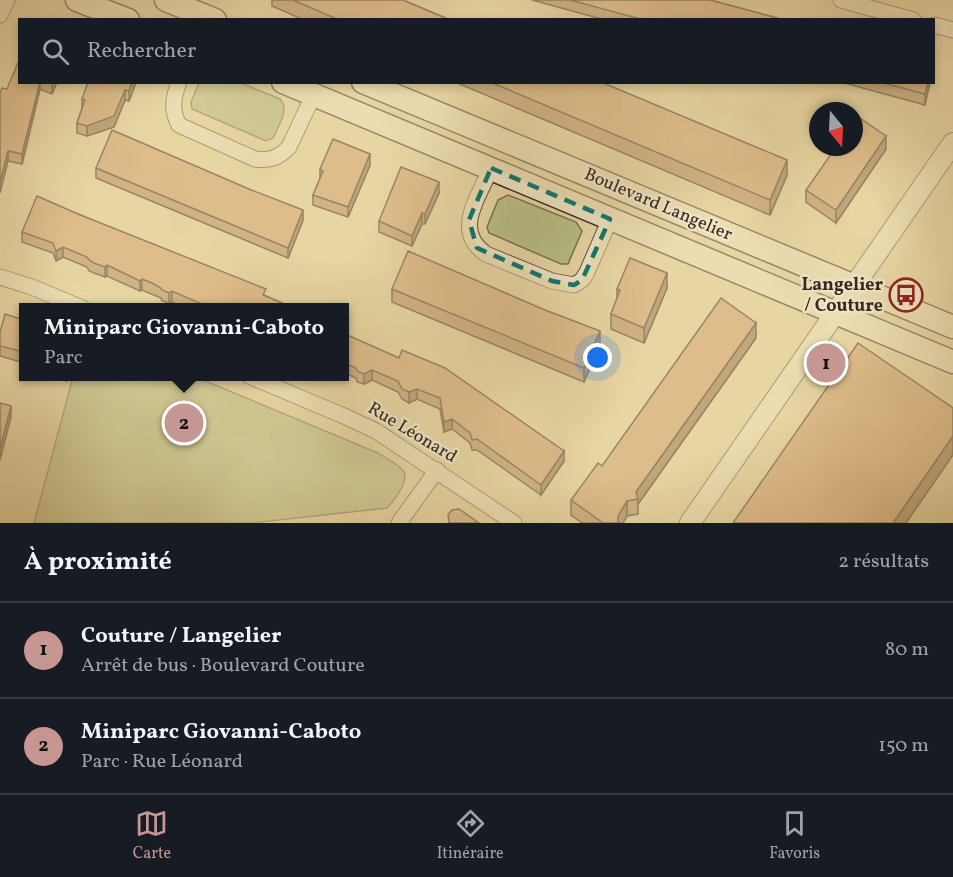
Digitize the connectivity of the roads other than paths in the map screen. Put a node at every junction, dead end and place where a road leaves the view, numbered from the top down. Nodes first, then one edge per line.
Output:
1 (7, 0) edge
2 (77, 0) edge
3 (166, 0) edge
4 (841, 0) edge
5 (0, 15) edge
6 (123, 18) edge
7 (210, 18) edge
8 (906, 18) edge
9 (935, 26) edge
10 (953, 30) edge
11 (179, 84) edge
12 (287, 84) edge
13 (368, 84) edge
14 (313, 96) junction
15 (953, 143) edge
16 (491, 168) junction
17 (610, 219) junction
18 (0, 277) edge
19 (854, 286) junction
20 (70, 303) edge
21 (836, 313) junction
22 (953, 327) edge
23 (953, 362) edge
24 (261, 381) edge
25 (437, 470) junction
26 (399, 523) edge
27 (514, 523) edge
28 (690, 523) edge

1 - 5 street
2 - 6 main road
3 - 7 main road
4 - 8 street
9 - 10 street
11 - 14 street
12 - 14 main road, Boulevard Langelier
13 - 19 main road, Boulevard Langelier
14 - 16 main road, Boulevard Langelier
15 - 19 street
16 - 17 main road, Boulevard Langelier
16 - 17 street, Boulevard Langelier
17 - 21 main road, Boulevard Langelier
18 - 20 street
19 - 21 street
19 - 22 main road, Boulevard Langelier
21 - 23 main road, Boulevard Langelier
21 - 28 street
24 - 25 street, Rue Léonard
25 - 26 street
25 - 27 street, Rue Léonard

